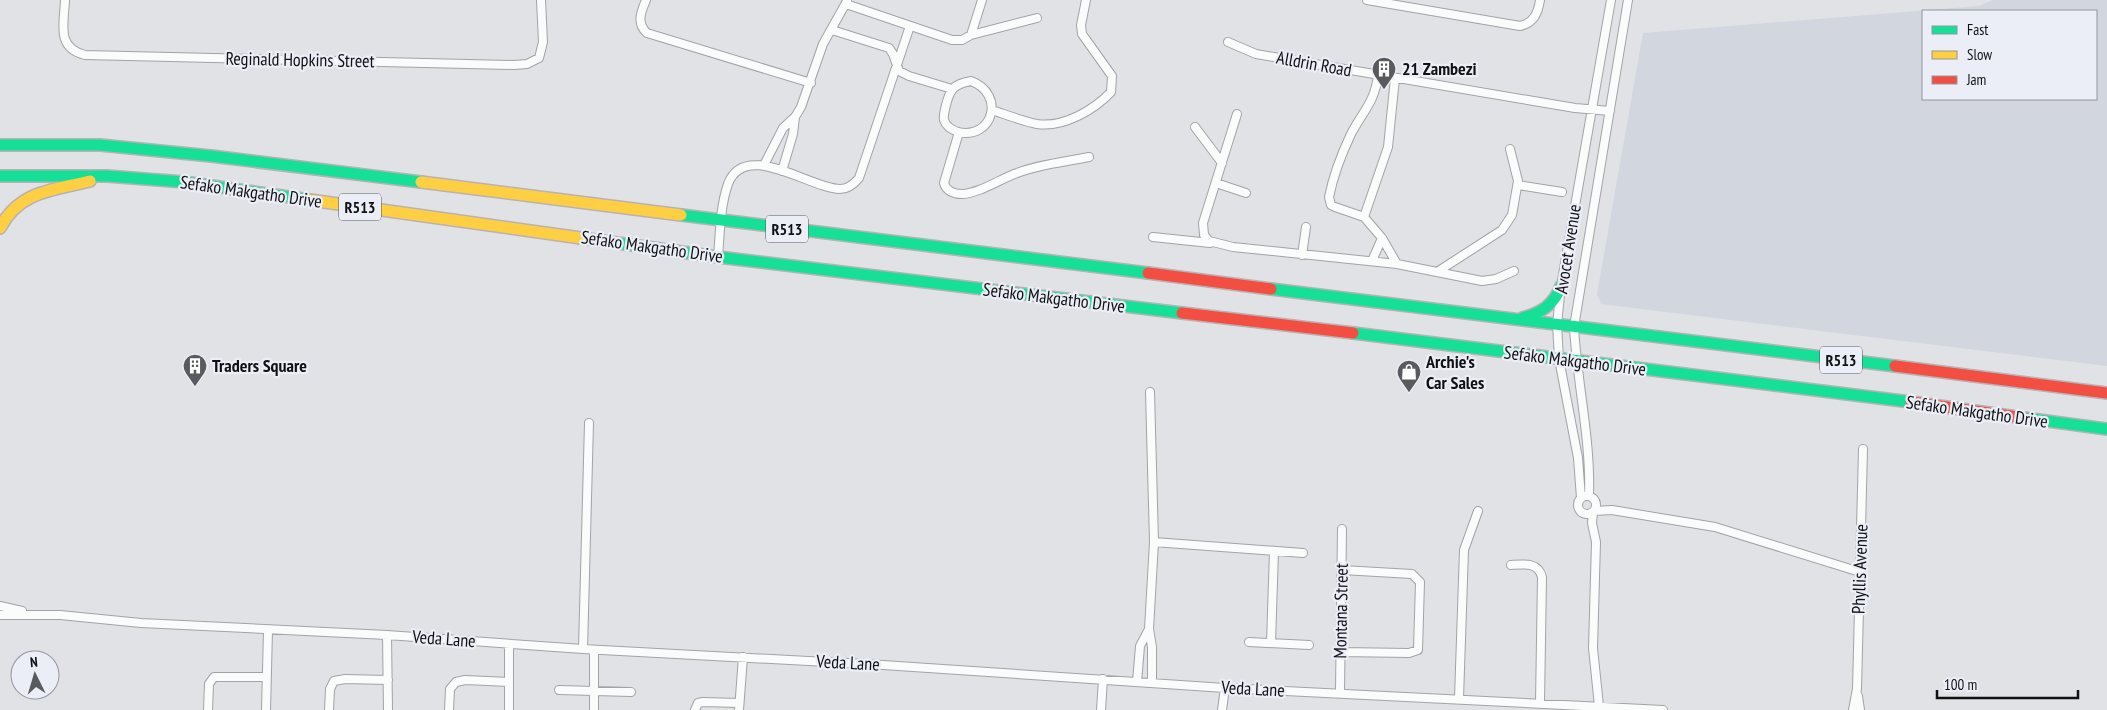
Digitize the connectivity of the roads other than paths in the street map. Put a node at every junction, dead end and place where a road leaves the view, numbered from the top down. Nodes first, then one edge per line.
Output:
1 (65, 0) edge
2 (542, 0) edge
3 (646, 0) edge
4 (982, 0) edge
5 (1086, 0) edge
6 (1367, 0) edge
7 (1540, 0) edge
8 (1611, 0) edge
9 (1628, 0) edge
10 (847, 2) edge
11 (1037, 18) dead end
12 (910, 26) junction
13 (832, 30) junction
14 (971, 34) junction
15 (1228, 42) dead end
16 (897, 64) junction
17 (1378, 75) junction
18 (1395, 78) junction
19 (811, 83) junction
20 (952, 89) junction
21 (992, 110) junction
22 (1590, 110) junction
23 (1610, 111) junction
24 (1238, 114) dead end
25 (795, 118) junction
26 (1195, 127) dead end
27 (959, 132) junction
28 (0, 144) edge
29 (1510, 149) dead end
30 (1089, 156) dead end
31 (1222, 163) junction
32 (764, 165) junction
33 (782, 171) junction
34 (0, 176) edge
35 (107, 176) junction
36 (1216, 183) junction
37 (1518, 184) junction
38 (1562, 192) dead end
39 (1246, 193) dead end
40 (1364, 217) junction
41 (721, 221) junction
42 (1306, 227) dead end
43 (0, 228) edge
44 (1153, 237) dead end
45 (1382, 238) junction
46 (1217, 244) junction
47 (1302, 255) junction
48 (718, 257) junction
49 (1372, 262) junction
50 (1397, 264) junction
51 (1514, 271) dead end
52 (1437, 272) junction
53 (1561, 286) junction
54 (1505, 318) junction
55 (1556, 324) junction
56 (1574, 327) junction
57 (1559, 359) junction
58 (1576, 361) junction
59 (1150, 392) dead end
60 (2107, 393) edge
61 (589, 423) dead end
62 (2107, 429) edge
63 (1863, 449) dead end
64 (1581, 498) junction
65 (1593, 499) junction
66 (1612, 510) junction
67 (1478, 511) dead end
68 (1593, 512) junction
69 (1584, 513) junction
70 (1592, 523) junction
71 (1342, 529) dead end
72 (1154, 542) junction
73 (1274, 551) junction
74 (1303, 553) dead end
75 (1511, 565) dead end
76 (1342, 570) junction
77 (1860, 572) junction
78 (0, 606) edge
79 (34, 614) junction
80 (0, 615) edge
81 (1149, 629) junction
82 (268, 630) junction
83 (387, 635) junction
84 (1249, 642) dead end
85 (1271, 643) junction
86 (509, 644) junction
87 (1309, 645) dead end
88 (583, 650) junction
89 (594, 650) junction
90 (1340, 652) junction
91 (743, 657) junction
92 (266, 676) junction
93 (1103, 679) junction
94 (388, 680) junction
95 (509, 682) junction
96 (1137, 682) junction
97 (1152, 682) junction
98 (1225, 688) junction
99 (1857, 689) junction
100 (559, 690) dead end
101 (593, 691) junction
102 (631, 692) dead end
103 (1340, 692) junction
104 (1459, 698) junction
105 (1540, 702) junction
106 (739, 706) edge
107 (1599, 706) junction
108 (208, 710) edge
109 (266, 710) edge
110 (328, 710) edge
111 (388, 710) edge
112 (449, 710) edge
113 (509, 710) edge
114 (594, 710) edge
115 (695, 710) edge
116 (1101, 710) edge
117 (1222, 710) edge
118 (1663, 710) edge
119 (1853, 710) edge
120 (1860, 710) edge

1 - 2 street, Reginald Hopkins Street
3 - 19 street
4 - 14 street
5 - 21 street
6 - 7 street
8 - 22 street, Avocet Avenue
9 - 23 street, Avocet Avenue
10 - 12 street
10 - 13 street
11 - 14 street
12 - 14 street
12 - 16 street
13 - 16 street
13 - 19 street
15 - 17 street, Alldrin Road
16 - 20 street
16 - 33 street
17 - 18 street, Alldrin Road
17 - 40 street
18 - 22 street, Alldrin Road
18 - 40 street
19 - 25 street
20 - 21 street
20 - 27 street
21 - 27 street
22 - 23 street, Alldrin Road
22 - 53 street, Avocet Avenue
23 - 56 street, Avocet Avenue
24 - 31 street
25 - 32 street
25 - 33 street
26 - 31 street
27 - 30 street
28 - 41 main road, Sefako Makgatho Drive / R513
29 - 37 street
31 - 36 street
32 - 33 street
32 - 41 street
34 - 35 main road, Sefako Makgatho Drive / R513
35 - 43 main road
35 - 48 main road, Sefako Makgatho Drive / R513
36 - 39 street
36 - 46 street
37 - 38 street
37 - 52 street
40 - 45 street
41 - 48 street
41 - 54 main road, Sefako Makgatho Drive / R513
42 - 47 street
44 - 46 street
45 - 49 street
45 - 50 street
46 - 47 street
47 - 49 street
48 - 57 main road, Sefako Makgatho Drive / R513
49 - 50 street
50 - 52 street
51 - 52 street
53 - 54 main road
53 - 55 street, Avocet Avenue
54 - 55 main road, Sefako Makgatho Drive / R513
55 - 56 main road, Sefako Makgatho Drive / R513
55 - 57 street, Avocet Avenue
56 - 58 street, Avocet Avenue
56 - 60 main road, Sefako Makgatho Drive / R513
57 - 58 main road, Sefako Makgatho Drive / R513
57 - 64 street, Avocet Avenue
58 - 62 main road, Sefako Makgatho Drive / R513
58 - 65 street, Avocet Avenue
59 - 72 street
61 - 88 street
63 - 77 street, Phyllis Avenue
64 - 65 street
64 - 69 street, Avocet Avenue
65 - 66 street
65 - 68 street, Avocet Avenue
66 - 68 street
66 - 77 street
67 - 104 street
68 - 69 street
68 - 70 street, Avocet Avenue
69 - 70 street
70 - 107 street, Avocet Avenue
71 - 76 street, Montana Street
72 - 73 street
72 - 81 street
73 - 74 street
73 - 85 street
75 - 105 street
76 - 90 street, Montana Street
76 - 90 street
77 - 99 street, Phyllis Avenue
78 - 79 street
79 - 80 street
79 - 82 street, Veda Lane
81 - 96 street
81 - 97 street
82 - 83 street, Veda Lane
82 - 92 street
83 - 86 street, Veda Lane
83 - 94 street
84 - 85 street
85 - 87 street
86 - 88 street, Veda Lane
86 - 95 street
88 - 89 street, Veda Lane
89 - 91 street, Veda Lane
89 - 101 street
90 - 103 street, Montana Street
91 - 93 street, Veda Lane
91 - 106 street
92 - 108 street
92 - 109 street
93 - 96 street, Veda Lane
93 - 116 street
94 - 110 street
94 - 111 street
95 - 112 street
95 - 113 street
96 - 97 street, Veda Lane
97 - 98 street, Veda Lane
98 - 103 street, Veda Lane
98 - 117 street
99 - 119 street, Phyllis Avenue
99 - 120 street, Phyllis Avenue
100 - 101 street
101 - 102 street
101 - 114 street
103 - 104 street, Veda Lane
104 - 105 street, Veda Lane
105 - 107 street, Veda Lane
106 - 115 street
107 - 118 street, Veda Lane

